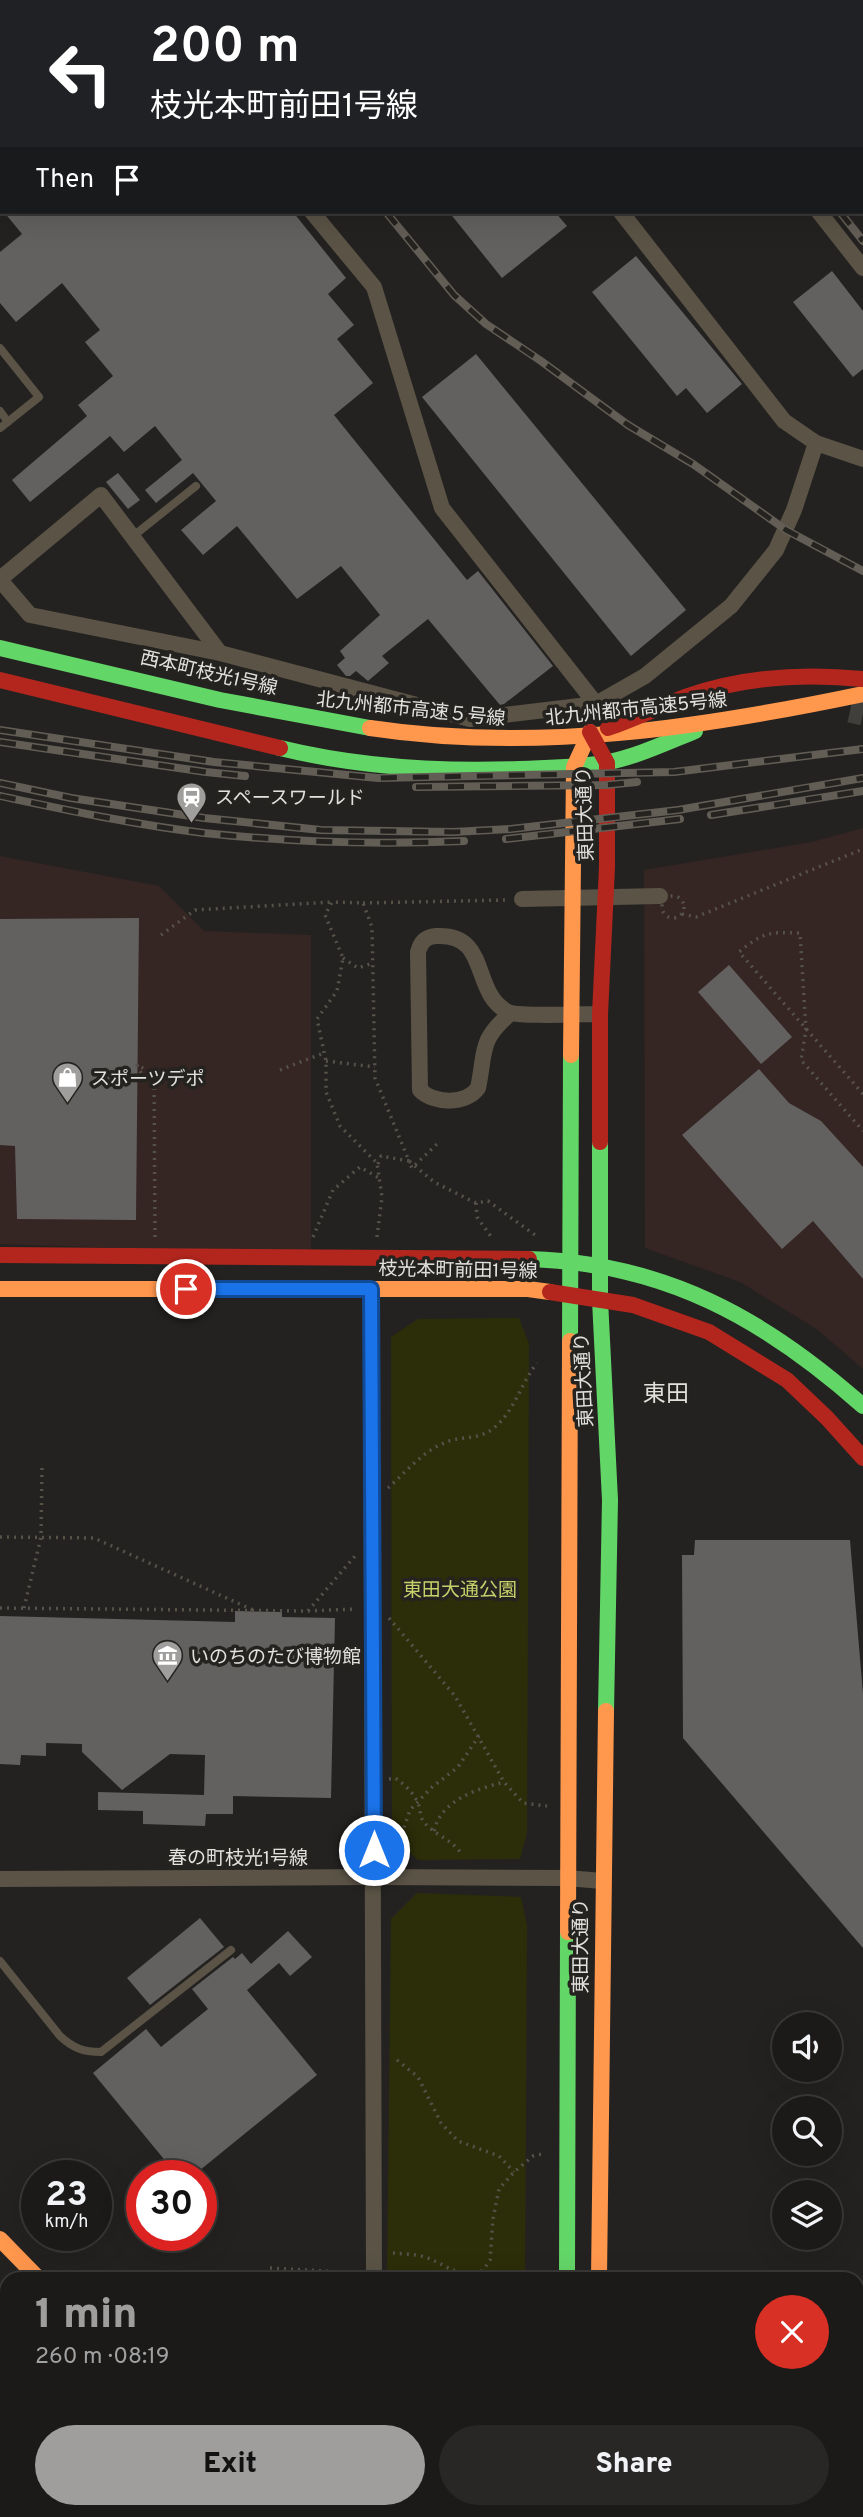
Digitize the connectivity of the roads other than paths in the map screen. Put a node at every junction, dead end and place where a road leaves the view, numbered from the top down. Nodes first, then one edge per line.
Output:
1 (314, 214) edge
2 (623, 214) edge
3 (821, 214) edge
4 (863, 268) edge
5 (0, 348) edge
6 (0, 411) edge
7 (8, 422) junction
8 (0, 428) edge
9 (816, 443) junction
10 (863, 459) edge
11 (195, 486) dead end
12 (132, 537) junction
13 (0, 580) edge
14 (0, 642) edge
15 (0, 650) edge
16 (220, 653) junction
17 (863, 679) edge
18 (0, 680) edge
19 (863, 694) edge
20 (596, 705) junction
21 (850, 711) tunnel mouth
22 (590, 732) junction
23 (607, 762) junction
24 (574, 766) junction
25 (660, 896) dead end
26 (522, 899) road end
27 (511, 1013) junction
28 (571, 1014) junction
29 (600, 1014) junction
30 (0, 1255) edge
31 (569, 1262) junction
32 (601, 1265) junction
33 (0, 1289) edge
34 (371, 1289) junction
35 (570, 1294) junction
36 (600, 1300) junction
37 (863, 1406) edge
38 (863, 1458) edge
39 (374, 1877) junction
40 (567, 1878) junction
41 (0, 1879) edge
42 (602, 1881) junction
43 (231, 1950) dead end
44 (0, 1961) edge
45 (0, 2239) edge
46 (32, 2272) edge
47 (368, 2272) edge
48 (567, 2272) edge
49 (599, 2272) edge

1 - 20 street
2 - 9 street
3 - 4 street
5 - 7 lane
6 - 7 lane
7 - 8 lane
9 - 10 street
9 - 20 street
11 - 12 lane
12 - 13 street
12 - 16 street
13 - 16 street
14 - 22 main road, 西本町枝光1号線
15 - 19 main road, 北九州都市高速5号線
16 - 20 street
17 - 22 main road, 西本町枝光1号線
18 - 24 main road
21 - 23 main road
22 - 23 main road, 東田大通り
22 - 24 main road, 東田大通り
23 - 24 main road
23 - 29 main road, 東田大通り
24 - 28 main road, 東田大通り
25 - 26 street
27 - 27 street
27 - 28 street
28 - 29 street
28 - 31 main road, 東田大通り
29 - 32 main road, 東田大通り
30 - 31 main road, 枝光本町前田1号線
31 - 32 main road, 枝光本町前田1号線
31 - 35 main road, 東田大通り
32 - 36 main road, 東田大通り
32 - 37 main road, 枝光本町前田1号線
33 - 34 main road, 枝光本町前田1号線
34 - 35 main road, 枝光本町前田1号線
34 - 39 street
35 - 36 main road, 枝光本町前田1号線
35 - 40 main road, 東田大通り
36 - 38 main road, 枝光本町前田1号線
36 - 42 main road, 東田大通り
39 - 40 street, 春の町枝光1号線
39 - 41 street, 春の町枝光1号線
39 - 47 street
40 - 42 street, 春の町枝光1号線
40 - 48 main road, 東田大通り
42 - 49 main road, 東田大通り
43 - 44 lane
45 - 46 main road

